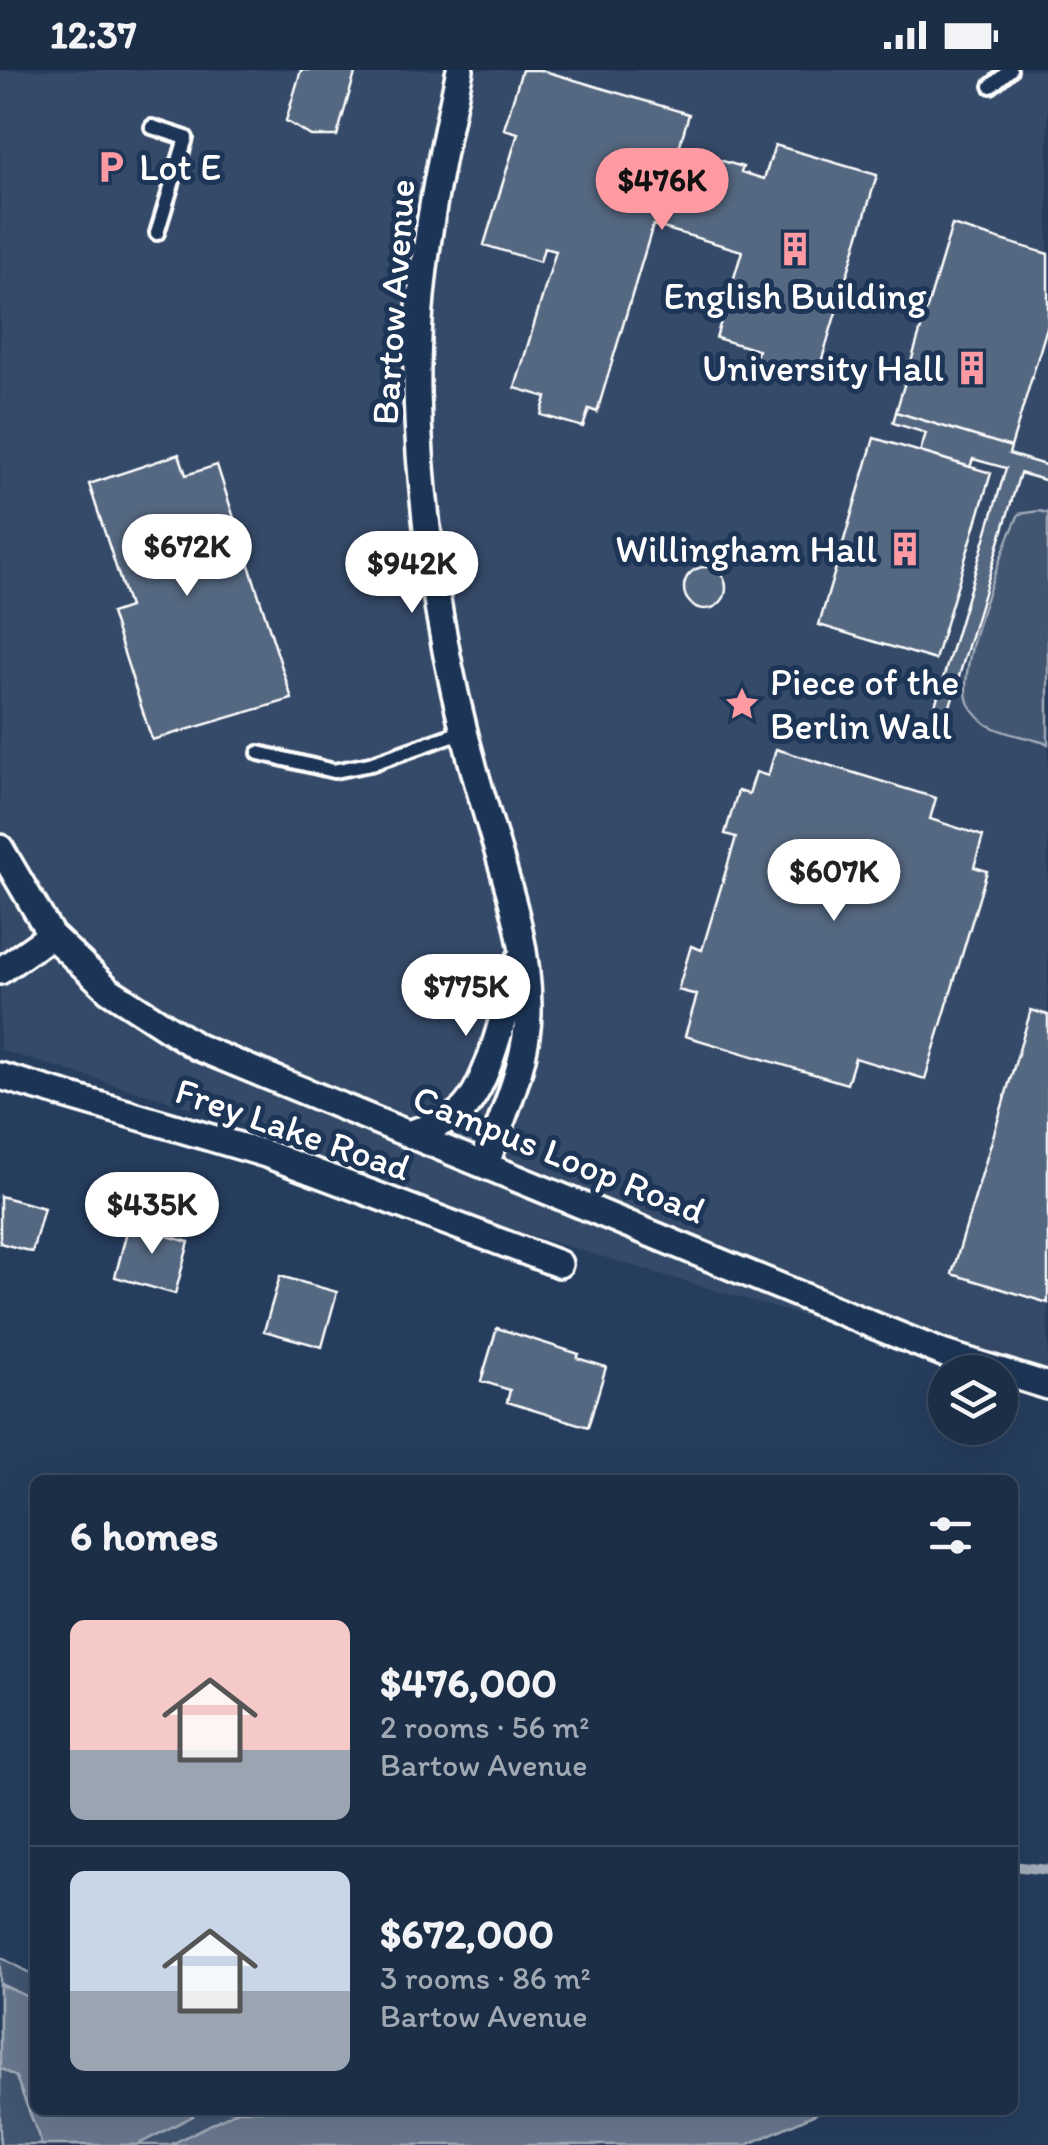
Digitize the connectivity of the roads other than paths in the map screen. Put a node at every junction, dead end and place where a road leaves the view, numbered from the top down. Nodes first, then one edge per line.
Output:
1 (460, 70) edge
2 (1010, 70) edge
3 (991, 86) dead end
4 (152, 128) dead end
5 (157, 233) dead end
6 (464, 731) junction
7 (259, 753) dead end
8 (0, 848) edge
9 (51, 935) junction
10 (522, 950) junction
11 (0, 971) edge
12 (0, 1076) edge
13 (410, 1133) junction
14 (486, 1164) junction
15 (559, 1264) dead end
16 (1047, 1381) edge

1 - 6 street, Bartow Avenue
2 - 3 lane
4 - 5 lane
6 - 7 lane
6 - 10 street, Bartow Avenue
8 - 9 street, Campus Loop Road
9 - 11 street
9 - 13 street, Campus Loop Road
10 - 13 street, Bartow Avenue
10 - 14 street, Bartow Avenue
12 - 15 street, Frey Lake Road
13 - 14 street, Campus Loop Road
14 - 16 street, Campus Loop Road

